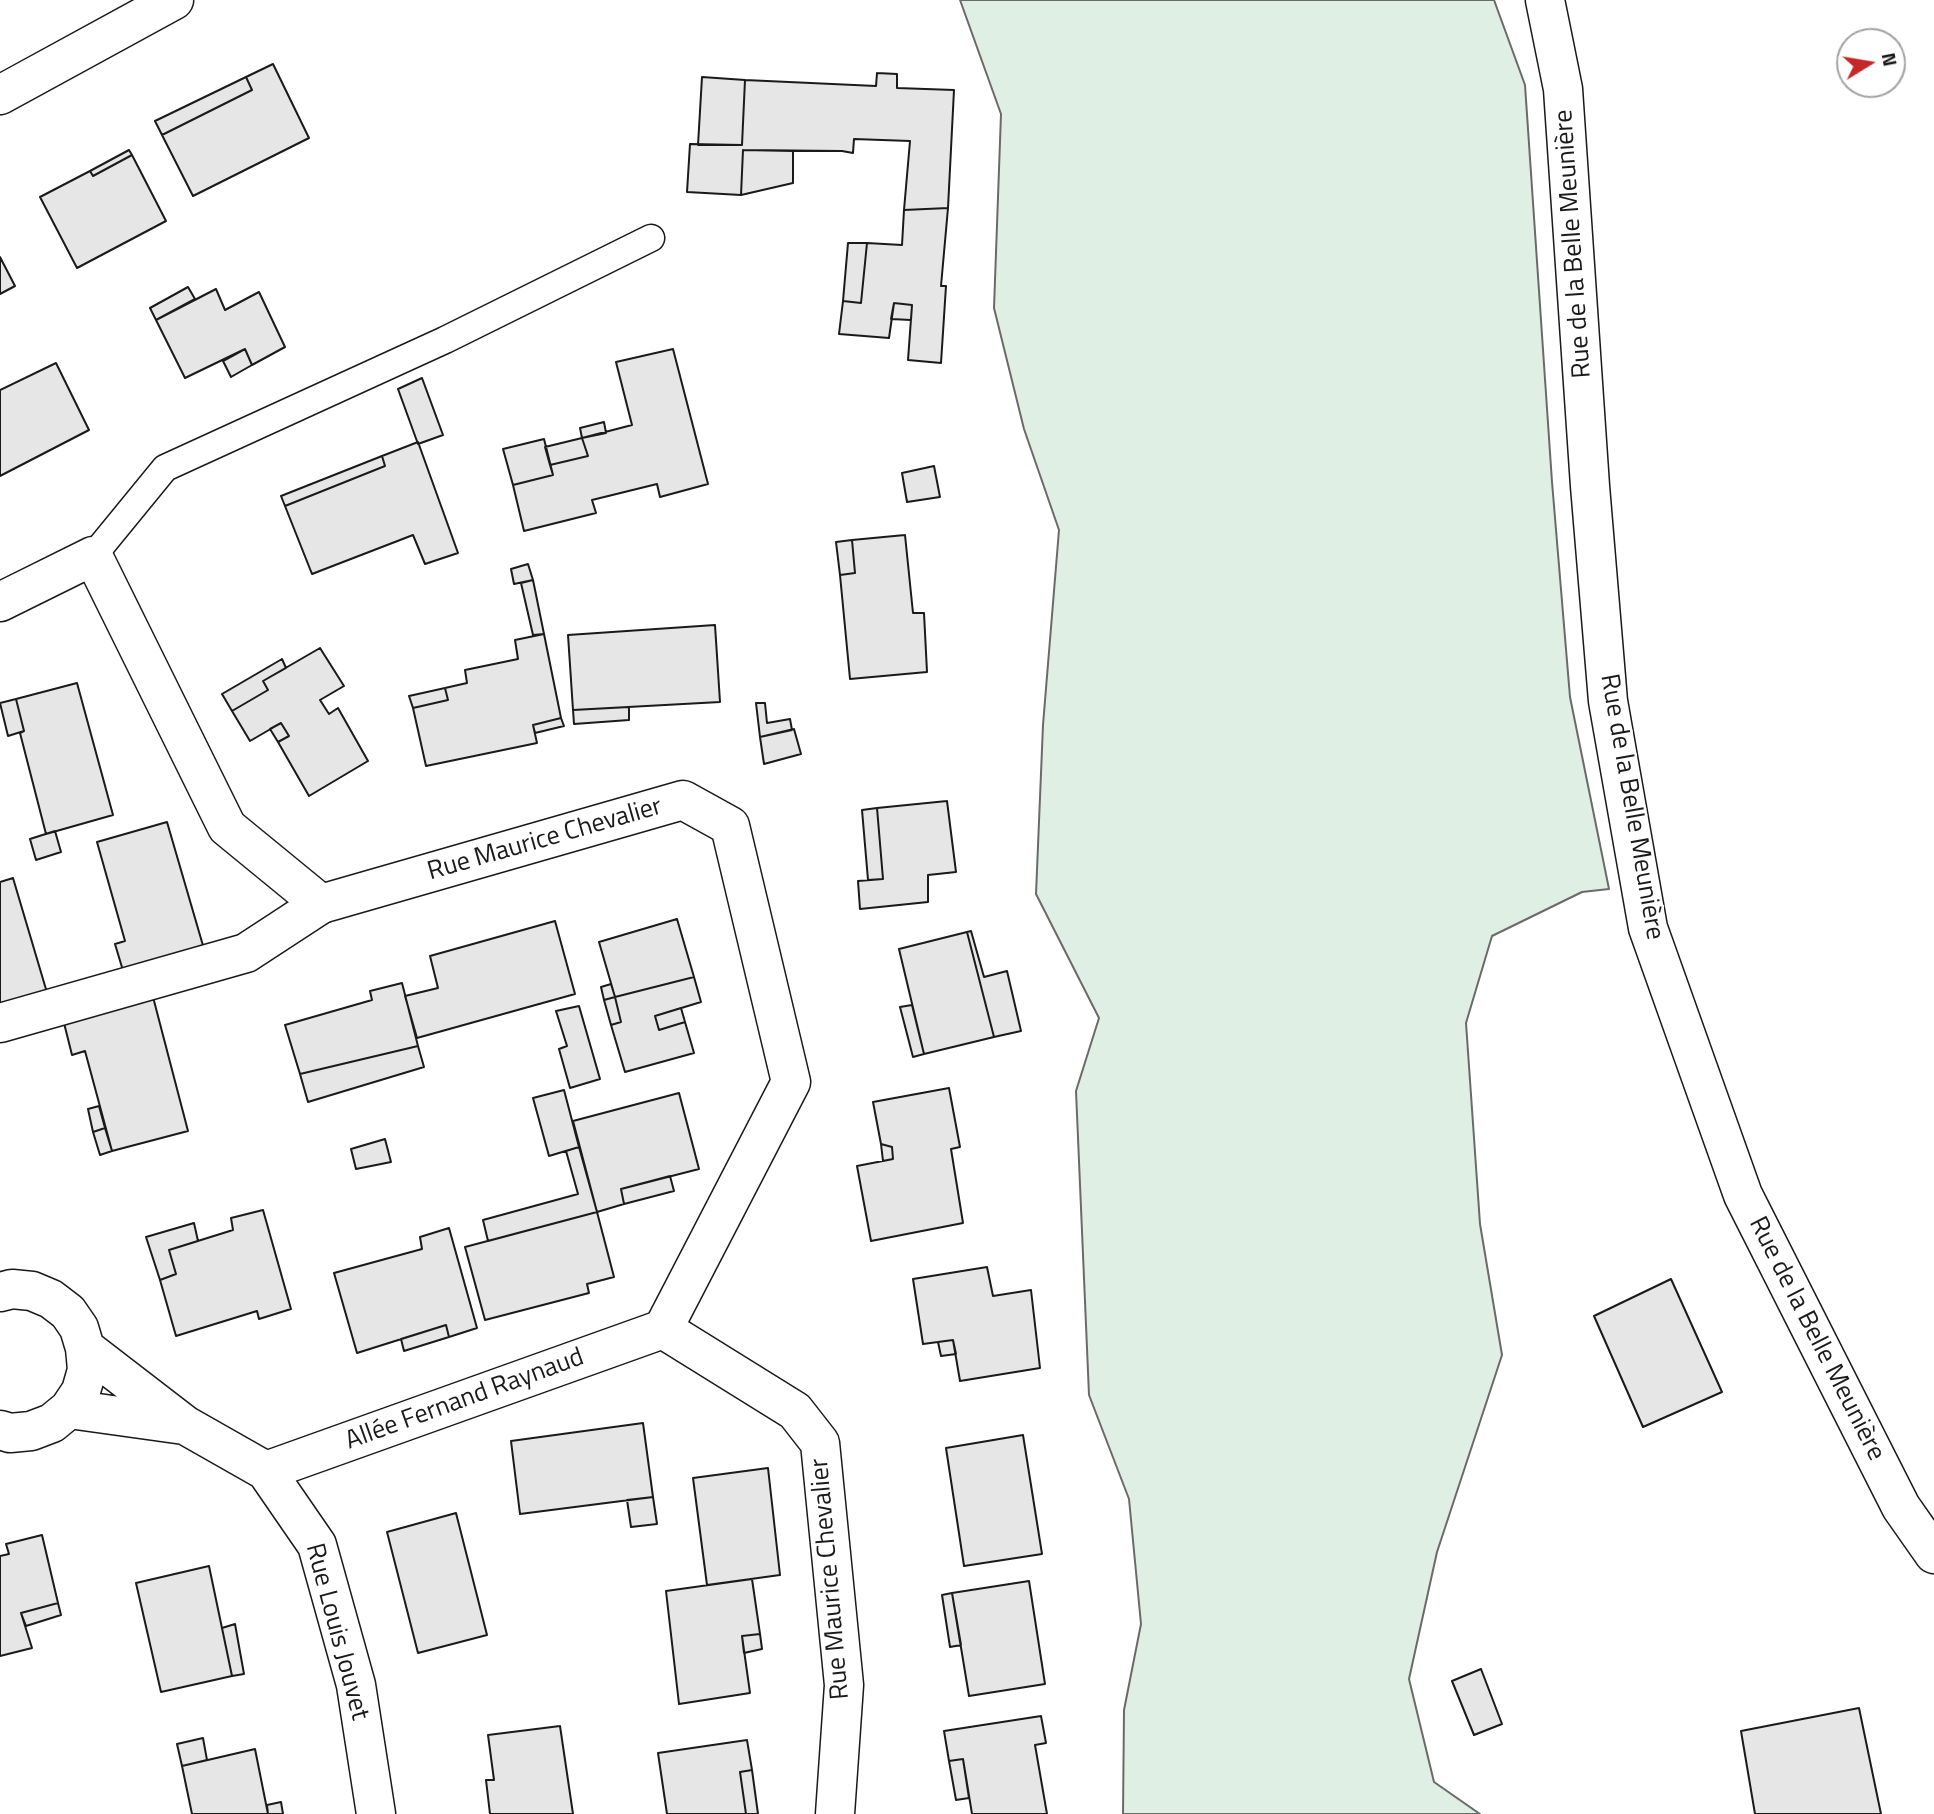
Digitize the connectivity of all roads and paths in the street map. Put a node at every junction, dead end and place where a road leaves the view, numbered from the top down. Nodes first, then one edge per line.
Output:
1 (174, 0) edge
2 (1545, 0) edge
3 (0, 94) edge
4 (651, 238) dead end
5 (93, 556) junction
6 (0, 602) edge
7 (321, 904) junction
8 (0, 1023) edge
9 (4, 1283) edge
10 (663, 1329) junction
11 (85, 1348) junction
12 (69, 1409) junction
13 (185, 1425) junction
14 (0, 1430) edge
15 (266, 1471) junction
16 (1934, 1554) edge
17 (376, 1814) edge
18 (835, 1814) edge

1 - 3 street
2 - 16 street, Rue de la Belle Meunière
4 - 5 lane
5 - 6 street
5 - 7 street
7 - 8 street, Rue Maurice Chevalier
7 - 10 street, Rue Maurice Chevalier
9 - 11 street
10 - 15 street, Allée Fernand Raynaud
10 - 18 street, Rue Maurice Chevalier
11 - 12 street
11 - 13 street, Rue Louis Jouvet
12 - 13 street, Rue Louis Jouvet
12 - 14 street
13 - 15 street, Rue Louis Jouvet
15 - 17 street, Rue Louis Jouvet

